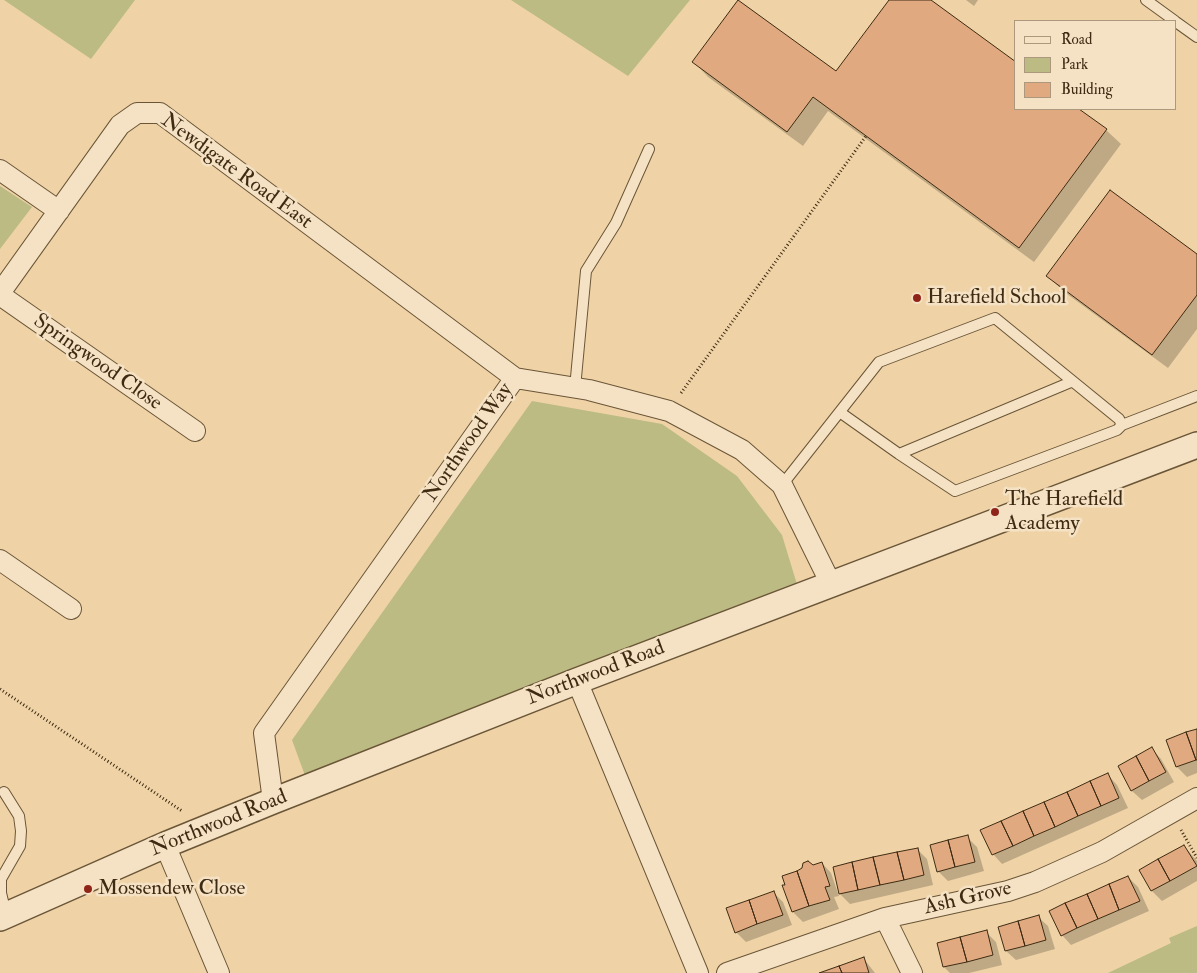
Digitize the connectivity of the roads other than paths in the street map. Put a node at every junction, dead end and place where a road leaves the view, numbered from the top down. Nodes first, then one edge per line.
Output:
1 (1146, 0) edge
2 (1172, 20) edge
3 (1177, 23) edge
4 (1197, 37) edge
5 (650, 149) dead end
6 (0, 170) edge
7 (59, 210) junction
8 (0, 294) edge
9 (515, 378) junction
10 (1072, 382) junction
11 (575, 388) junction
12 (1197, 396) edge
13 (841, 413) junction
14 (1122, 425) junction
15 (195, 431) dead end
16 (1197, 445) edge
17 (899, 454) junction
18 (782, 485) junction
19 (0, 560) edge
20 (831, 584) junction
21 (72, 609) dead end
22 (577, 681) junction
23 (4, 792) dead end
24 (1197, 798) edge
25 (273, 801) junction
26 (164, 846) junction
27 (3, 917) edge
28 (885, 918) junction
29 (219, 973) edge
30 (698, 973) edge
31 (727, 973) edge
32 (912, 973) edge

1 - 2 lane
3 - 4 lane
5 - 11 lane
6 - 7 street
7 - 8 street, Newdigate Road East
7 - 9 street, Newdigate Road East
8 - 15 street, Springwood Close
9 - 11 street, Northwood Way
9 - 25 street, Northwood Way
10 - 13 lane
10 - 14 lane
10 - 17 lane
11 - 18 street, Northwood Way
12 - 14 lane
13 - 17 lane
13 - 18 lane
14 - 17 lane
16 - 20 street, Northwood Road
18 - 20 street, Northwood Way
19 - 21 street
20 - 22 street, Northwood Road
22 - 25 street, Northwood Road
22 - 30 street
23 - 27 lane
24 - 28 street, Ash Grove
25 - 26 street, Northwood Road
26 - 27 street, Northwood Road
26 - 29 street
28 - 31 street, Ash Grove
28 - 32 street

